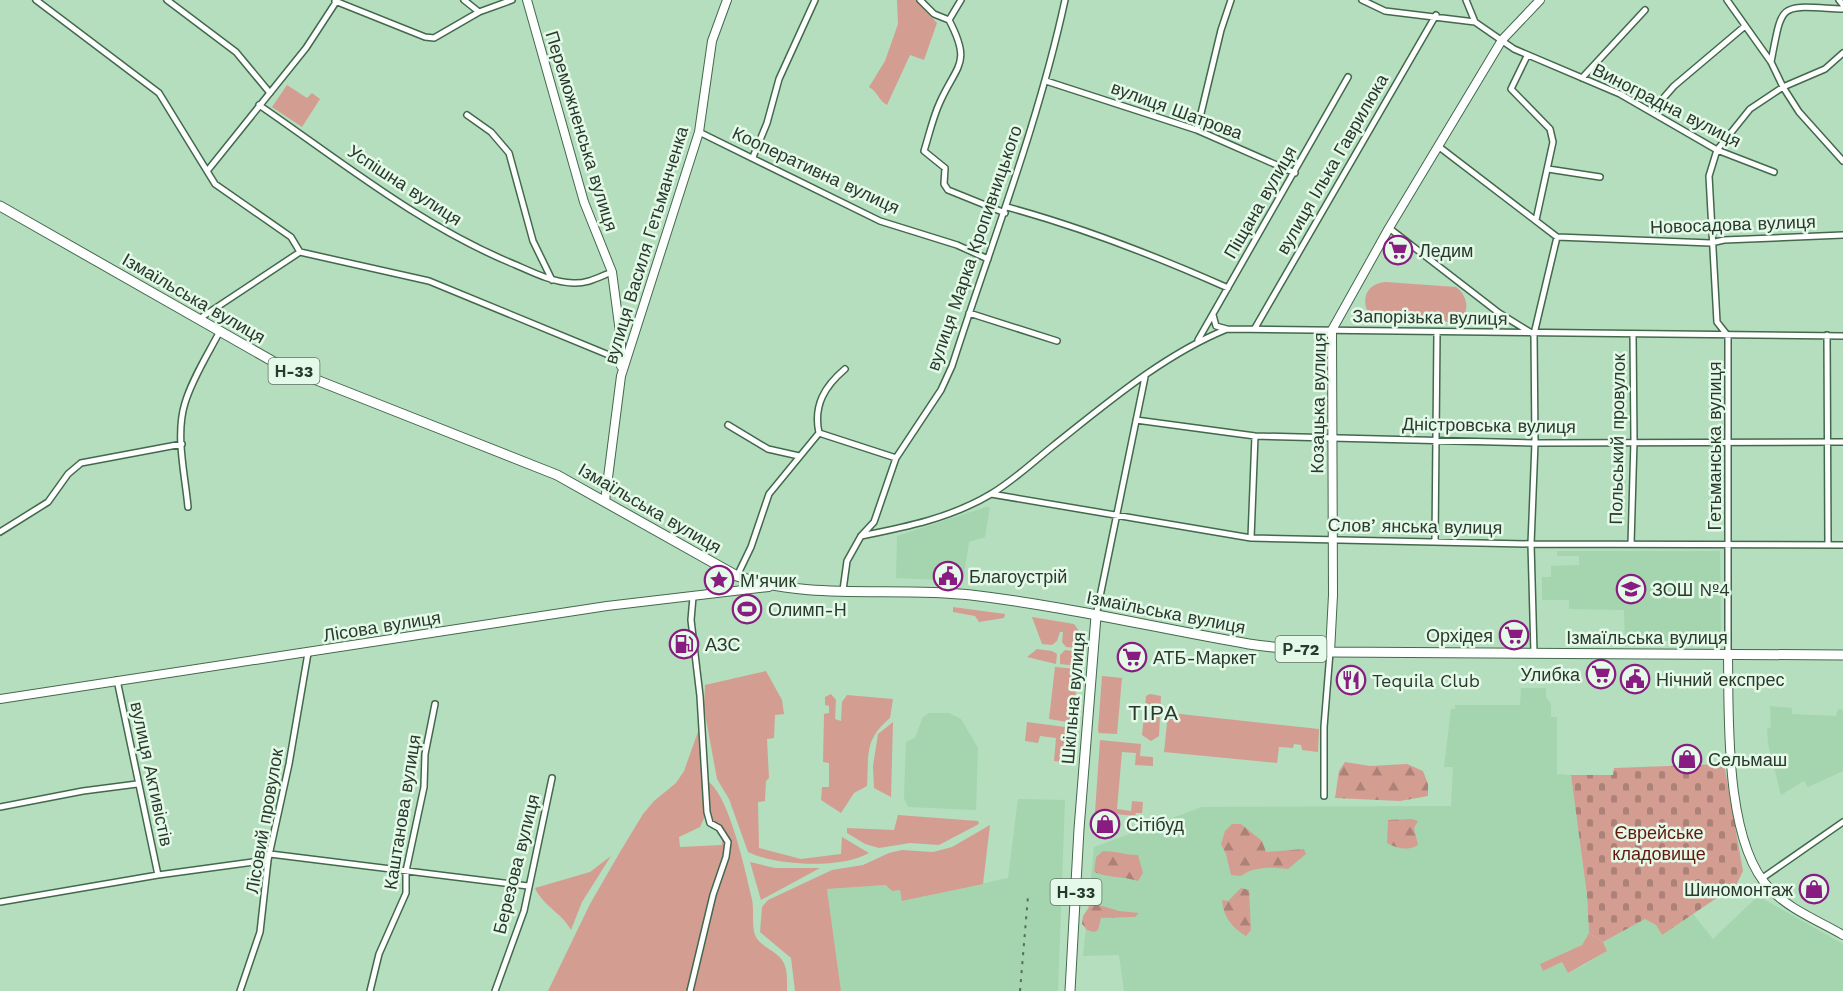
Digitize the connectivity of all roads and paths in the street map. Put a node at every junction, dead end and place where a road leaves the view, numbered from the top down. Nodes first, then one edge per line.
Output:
1 (36, 0) edge
2 (167, 0) edge
3 (464, 0) edge
4 (512, 0) edge
5 (527, 0) edge
6 (727, 0) edge
7 (814, 0) edge
8 (920, 0) edge
9 (961, 0) edge
10 (1065, 0) edge
11 (1231, 0) edge
12 (1362, 0) edge
13 (1466, 0) edge
14 (1540, 0) edge
15 (1727, 0) edge
16 (1839, 0) edge
17 (335, 1) edge
18 (1843, 7) edge
19 (1645, 10) dead end
20 (479, 12) junction
21 (1436, 15) junction
22 (949, 20) junction
23 (1475, 22) junction
24 (1745, 26) junction
25 (1502, 40) junction
26 (1843, 54) edge
27 (1527, 56) junction
28 (1772, 62) junction
29 (1348, 76) dead end
30 (1582, 78) junction
31 (1046, 81) junction
32 (1783, 87) junction
33 (270, 93) junction
34 (259, 105) junction
35 (1652, 111) junction
36 (467, 115) dead end
37 (1197, 130) junction
38 (699, 132) junction
39 (1438, 146) junction
40 (1717, 150) junction
41 (753, 157) junction
42 (1843, 161) edge
43 (1548, 169) junction
44 (208, 170) junction
45 (1774, 172) dead end
46 (1295, 173) junction
47 (1600, 177) dead end
48 (0, 206) edge
49 (1006, 210) junction
50 (1536, 220) junction
51 (1389, 228) junction
52 (1843, 235) edge
53 (1557, 237) junction
54 (1711, 243) junction
55 (300, 252) junction
56 (988, 259) junction
57 (612, 272) junction
58 (552, 280) junction
59 (1228, 288) junction
60 (969, 313) junction
61 (1213, 315) junction
62 (199, 320) junction
63 (1255, 328) junction
64 (1227, 329) junction
65 (1332, 330) junction
66 (220, 331) junction
67 (1437, 333) junction
68 (1534, 334) junction
69 (1633, 334) junction
70 (1827, 335) junction
71 (1728, 336) junction
72 (1843, 336) edge
73 (1057, 341) dead end
74 (1197, 341) junction
75 (621, 360) junction
76 (845, 369) dead end
77 (621, 376) junction
78 (1145, 376) junction
79 (1136, 420) junction
80 (728, 425) dead end
81 (819, 433) junction
82 (1255, 436) junction
83 (1331, 437) junction
84 (1437, 439) junction
85 (1634, 441) junction
86 (1535, 442) junction
87 (1730, 442) junction
88 (1827, 442) junction
89 (1843, 442) edge
90 (182, 444) junction
91 (800, 456) junction
92 (896, 458) junction
93 (991, 494) junction
94 (604, 501) junction
95 (188, 507) dead end
96 (1118, 514) junction
97 (0, 532) edge
98 (861, 536) junction
99 (1251, 538) junction
100 (1333, 540) junction
101 (1435, 542) junction
102 (1531, 544) junction
103 (1630, 544) junction
104 (1730, 545) junction
105 (1828, 545) junction
106 (1843, 545) edge
107 (737, 576) junction
108 (769, 586) junction
109 (843, 590) junction
110 (693, 597) junction
111 (1096, 616) junction
112 (1330, 652) junction
113 (308, 653) junction
114 (1534, 653) junction
115 (1728, 654) junction
116 (1843, 655) edge
117 (117, 680) junction
118 (0, 699) edge
119 (435, 704) dead end
120 (552, 778) dead end
121 (137, 784) junction
122 (1324, 796) dead end
123 (0, 807) edge
124 (1843, 822) edge
125 (269, 857) junction
126 (406, 871) junction
127 (158, 875) junction
128 (1761, 879) junction
129 (528, 886) junction
130 (0, 902) edge
131 (1843, 935) edge
132 (240, 991) edge
133 (370, 991) edge
134 (495, 991) edge
135 (690, 991) edge
136 (1070, 991) edge

1 - 44 street
2 - 33 street
3 - 20 street
4 - 20 street
5 - 57 street, Переможненська вулиця
6 - 38 street, вулиця Василя Гетьманченка
7 - 41 street
8 - 22 street
9 - 22 street
10 - 31 street, вулиця Марка Кропивницького
11 - 37 street
12 - 21 street
13 - 23 street
14 - 25 street, Козацька вулиця
15 - 24 street
16 - 18 street
17 - 20 street
17 - 33 street
18 - 28 street
19 - 30 street
21 - 23 street
21 - 63 street, вулиця Ілька Гаврилюка
22 - 49 street
23 - 25 street, Виноградна вулиця
24 - 28 street
24 - 35 street
25 - 27 street, Виноградна вулиця
25 - 39 street, Козацька вулиця
26 - 32 street
27 - 30 street, Виноградна вулиця
27 - 43 street
28 - 32 street
29 - 46 street, Піщана вулиця
30 - 35 street, Виноградна вулиця
31 - 37 street, вулиця Шатрова
31 - 49 street, вулиця Марка Кропивницького
32 - 40 street
32 - 42 street
33 - 34 street
34 - 44 street
34 - 58 street, Успішна вулиця
35 - 40 street, Виноградна вулиця
36 - 58 street
37 - 46 street, вулиця Шатрова
38 - 41 street, Кооперативна вулиця
38 - 77 street, вулиця Василя Гетьманченка
39 - 50 street
39 - 51 street, Козацька вулиця
40 - 45 street, Виноградна вулиця
40 - 54 street, Гетьманська вулиця
41 - 56 street, Кооперативна вулиця
43 - 47 street
43 - 50 street
44 - 55 street
46 - 59 street, Піщана вулиця
48 - 62 main road, Ізмаїльська вулиця / Н-33
49 - 56 street, вулиця Марка Кропивницького
49 - 59 street
50 - 53 street
51 - 65 street, Козацька вулиця
51 - 68 street
52 - 54 street, Новосадова вулиця
53 - 54 street, Новосадова вулиця
53 - 68 street
54 - 71 street, Гетьманська вулиця
55 - 62 street
55 - 75 street
56 - 60 street, вулиця Марка Кропивницького
57 - 58 street, Успішна вулиця
57 - 75 street, Переможненська вулиця
59 - 61 street, Піщана вулиця
60 - 73 street
60 - 92 street, вулиця Марка Кропивницького
61 - 64 street
61 - 74 street, Піщана вулиця
62 - 66 main road, Ізмаїльська вулиця / Н-33
63 - 64 street, Запорізька вулиця
63 - 65 street, Запорізька вулиця
64 - 74 street, Запорізька вулиця
65 - 67 street, Запорізька вулиця
65 - 83 street, Козацька вулиця
66 - 90 street
66 - 94 main road, Ізмаїльська вулиця / Н-33
67 - 68 street, Запорізька вулиця
67 - 84 street
68 - 69 street, Запорізька вулиця
68 - 86 street
69 - 71 street, Запорізька вулиця
69 - 85 street, Польський провулок
70 - 71 street, Запорізька вулиця
70 - 72 street, Запорізька вулиця
70 - 88 street
71 - 87 street, Гетьманська вулиця
74 - 78 street, Запорізька вулиця
75 - 77 street, Переможненська вулиця
76 - 81 street
77 - 94 street, вулиця Василя Гетьманченка
78 - 79 street, Шкільна вулиця
78 - 93 street, Запорізька вулиця
79 - 82 street, Дністровська вулиця
79 - 96 street, Шкільна вулиця
80 - 91 street
81 - 91 street
81 - 92 street
82 - 83 street, Дністровська вулиця
82 - 99 street
83 - 84 street, Дністровська вулиця
83 - 100 street, Козацька вулиця
84 - 86 street, Дністровська вулиця
84 - 101 street
85 - 86 street, Дністровська вулиця
85 - 87 street, Дністровська вулиця
85 - 103 street, Польський провулок
86 - 102 street
87 - 88 street, Дністровська вулиця
87 - 104 street, Гетьманська вулиця
88 - 89 street, Дністровська вулиця
88 - 105 street
90 - 95 street
90 - 97 street
91 - 107 street
92 - 98 street, вулиця Марка Кропивницького
93 - 96 street, Словʼянська вулиця
93 - 98 street, Запорізька вулиця
94 - 107 main road, Ізмаїльська вулиця / Н-33
96 - 99 street, Словʼянська вулиця
96 - 111 street, Шкільна вулиця
98 - 109 street, вулиця Марка Кропивницького
99 - 100 street, Словʼянська вулиця
100 - 101 street, Словʼянська вулиця
100 - 112 street, Козацька вулиця
101 - 102 street, Словʼянська вулиця
102 - 103 street, Словʼянська вулиця
102 - 114 street
103 - 104 street, Словʼянська вулиця
104 - 105 street, Словʼянська вулиця
104 - 115 street, Гетьманська вулиця
105 - 106 street, Словʼянська вулиця
107 - 108 main road, Ізмаїльська вулиця / Н-33
108 - 109 main road, Ізмаїльська вулиця / Н-33
108 - 110 street, Лісова вулиця
109 - 111 main road, Ізмаїльська вулиця / Н-33
110 - 113 street, Лісова вулиця
110 - 135 street
111 - 112 main road, Ізмаїльська вулиця / Р-72
111 - 136 main road, Шкільна вулиця / Н-33
112 - 114 main road, Ізмаїльська вулиця / Р-72
112 - 122 street, Козацька вулиця
113 - 117 street, Лісова вулиця
113 - 125 street, Лісовий провулок
114 - 115 main road, Ізмаїльська вулиця / Р-72
115 - 116 main road, Ізмаїльська вулиця / Р-72
115 - 128 street
117 - 118 street, Лісова вулиця
117 - 121 street, вулиця Активістів
119 - 126 street, Каштанова вулиця
120 - 129 street, Березова вулиця
121 - 123 street
121 - 127 street, вулиця Активістів
124 - 128 street
125 - 126 street, вулиця Активістів
125 - 127 street, вулиця Активістів
125 - 132 street, Лісовий провулок
126 - 129 street, вулиця Активістів
126 - 133 street, Каштанова вулиця
127 - 130 street, вулиця Активістів
128 - 131 street
129 - 134 street, Березова вулиця

